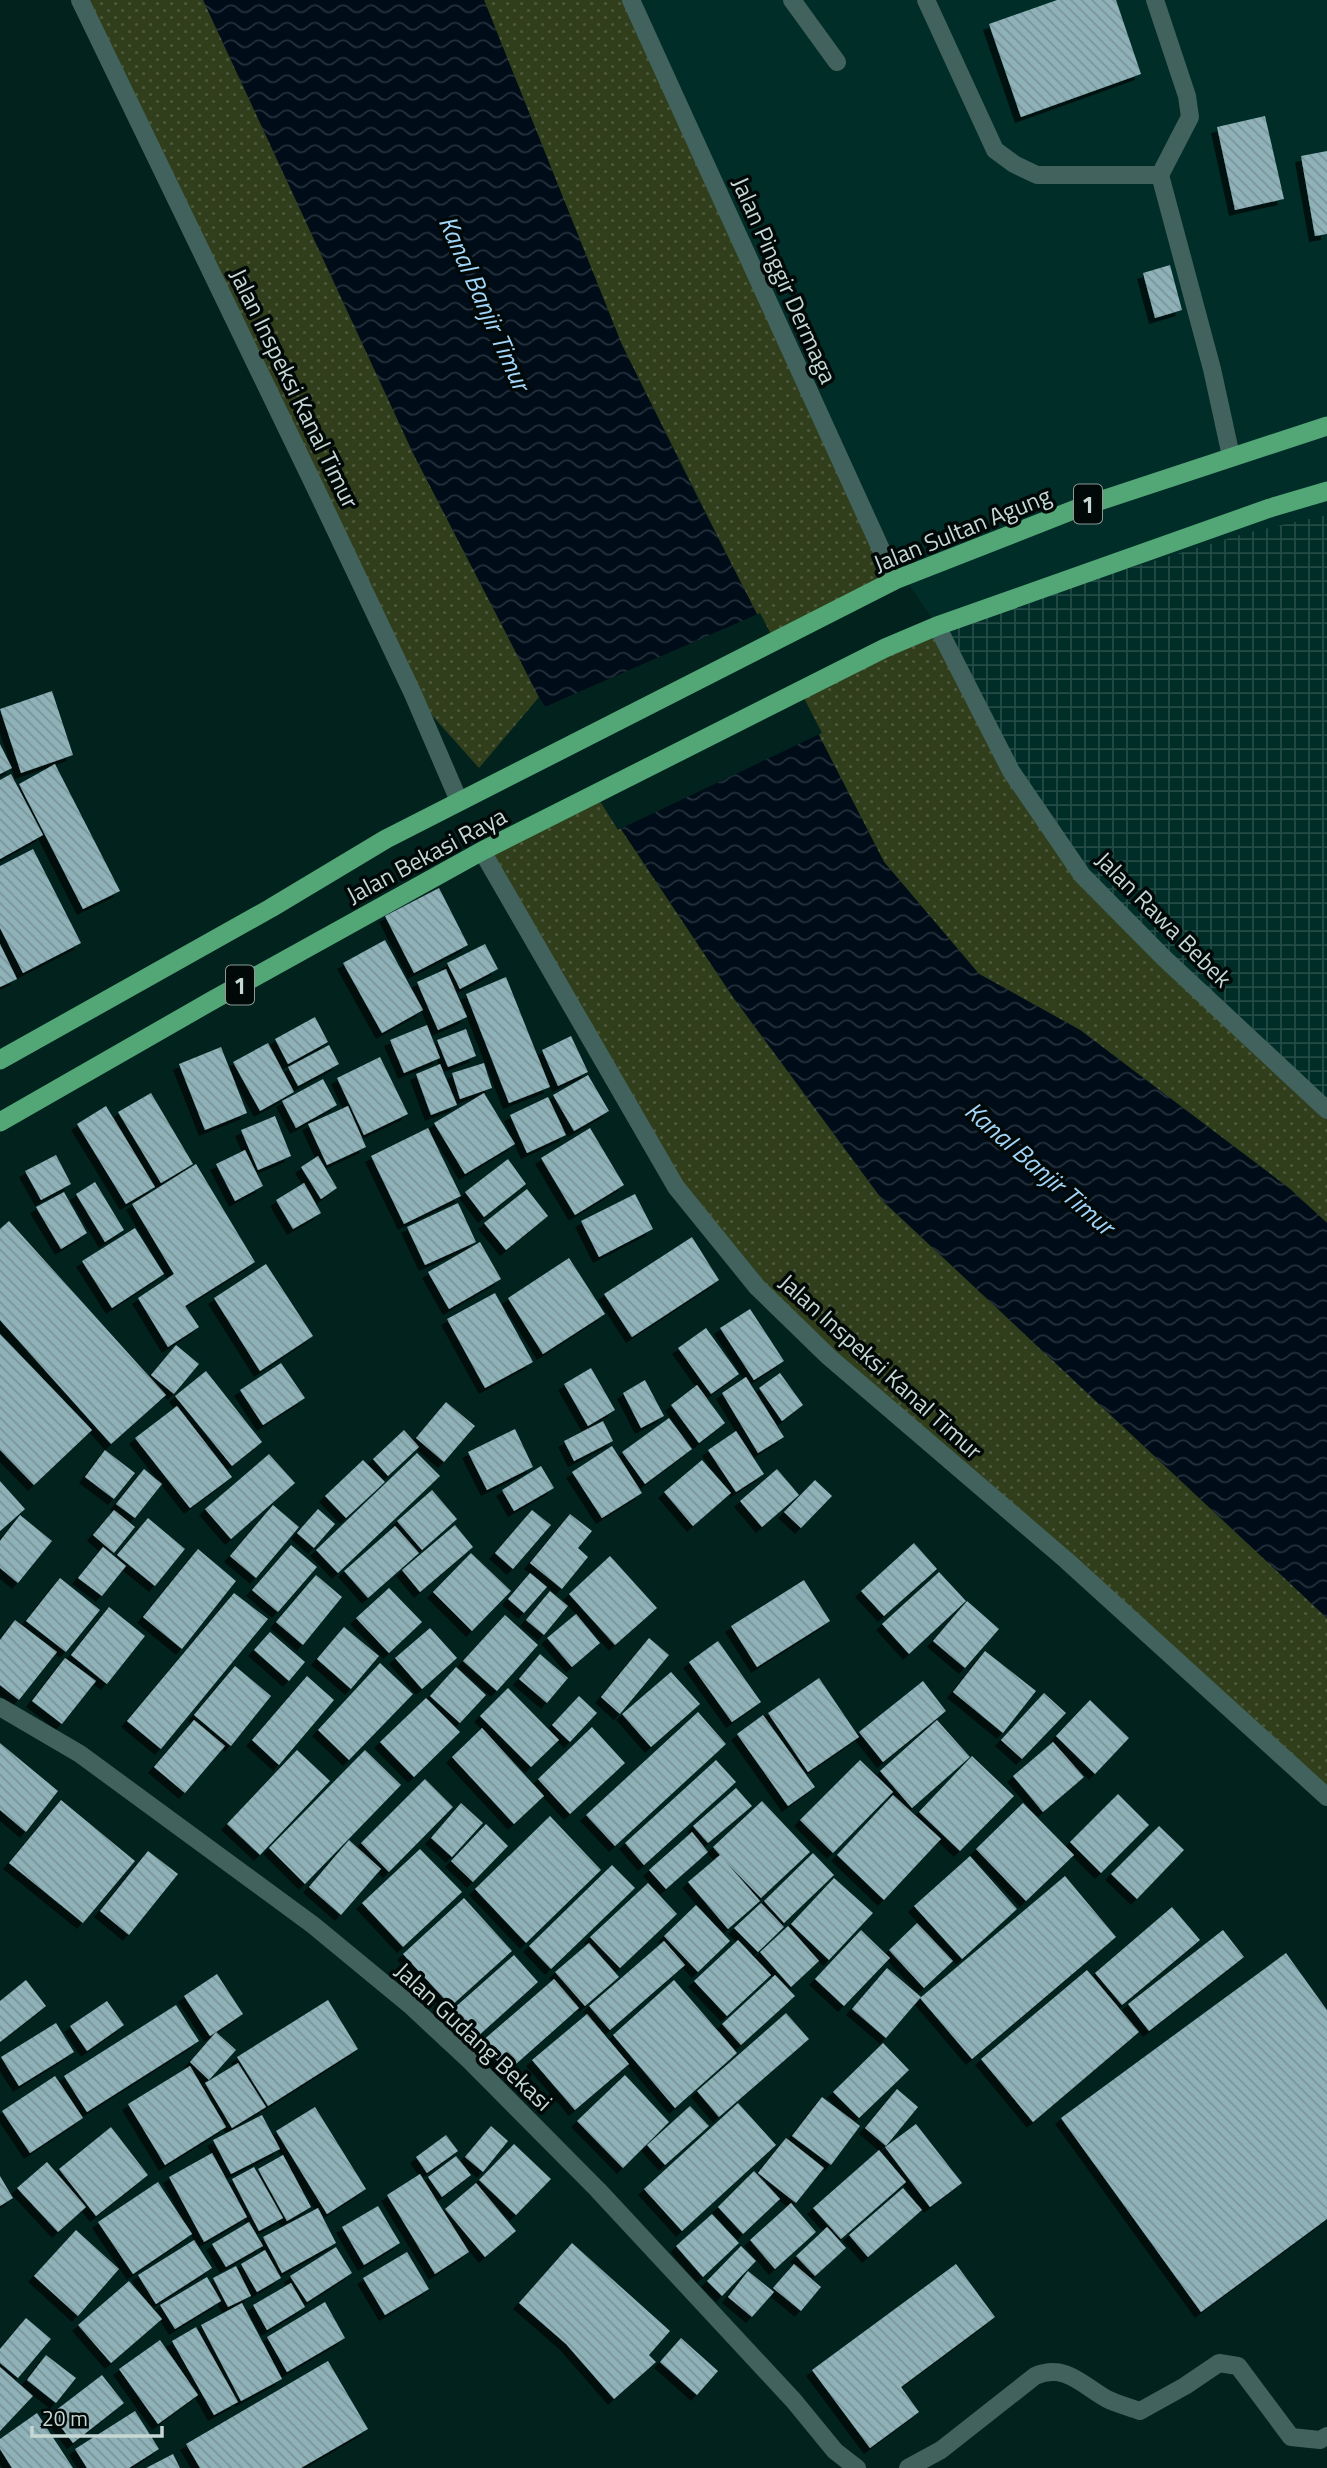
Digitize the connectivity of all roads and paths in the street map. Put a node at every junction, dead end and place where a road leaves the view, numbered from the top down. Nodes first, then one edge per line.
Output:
1 (80, 0) edge
2 (631, 0) edge
3 (792, 0) edge
4 (926, 0) edge
5 (1155, 0) edge
6 (837, 62) dead end
7 (1160, 174) junction
8 (1327, 426) edge
9 (1231, 456) junction
10 (1327, 491) edge
11 (895, 580) junction
12 (856, 600) joint
13 (937, 626) junction
14 (459, 801) junction
15 (482, 851) junction
16 (0, 1060) edge
17 (1327, 1110) edge
18 (0, 1122) edge
19 (0, 1707) edge
20 (1327, 1797) edge
21 (1327, 2436) edge
22 (857, 2468) edge
23 (908, 2468) edge

1 - 14 street, Jalan Inspeksi Kanal Timur
2 - 11 street, Jalan Pinggir Dermaga
3 - 6 street
4 - 7 street
5 - 7 street
7 - 9 street
8 - 9 highway, Jalan Sultan Agung / 1
9 - 11 highway, Jalan Sultan Agung / 1
10 - 13 highway, 1
11 - 12 highway, Jalan Sultan Agung / 1
12 - 14 highway, Jalan Bekasi Raya / 1
13 - 15 highway, Jalan Bekasi Raya / 1
13 - 17 street, Jalan Rawa Bebek
14 - 16 highway, Jalan Bekasi Raya / 1
15 - 18 highway, Jalan Bekasi Raya / 1
15 - 20 street, Jalan Inspeksi Kanal Timur
19 - 22 street, Jalan Gudang Bekasi
21 - 23 street

